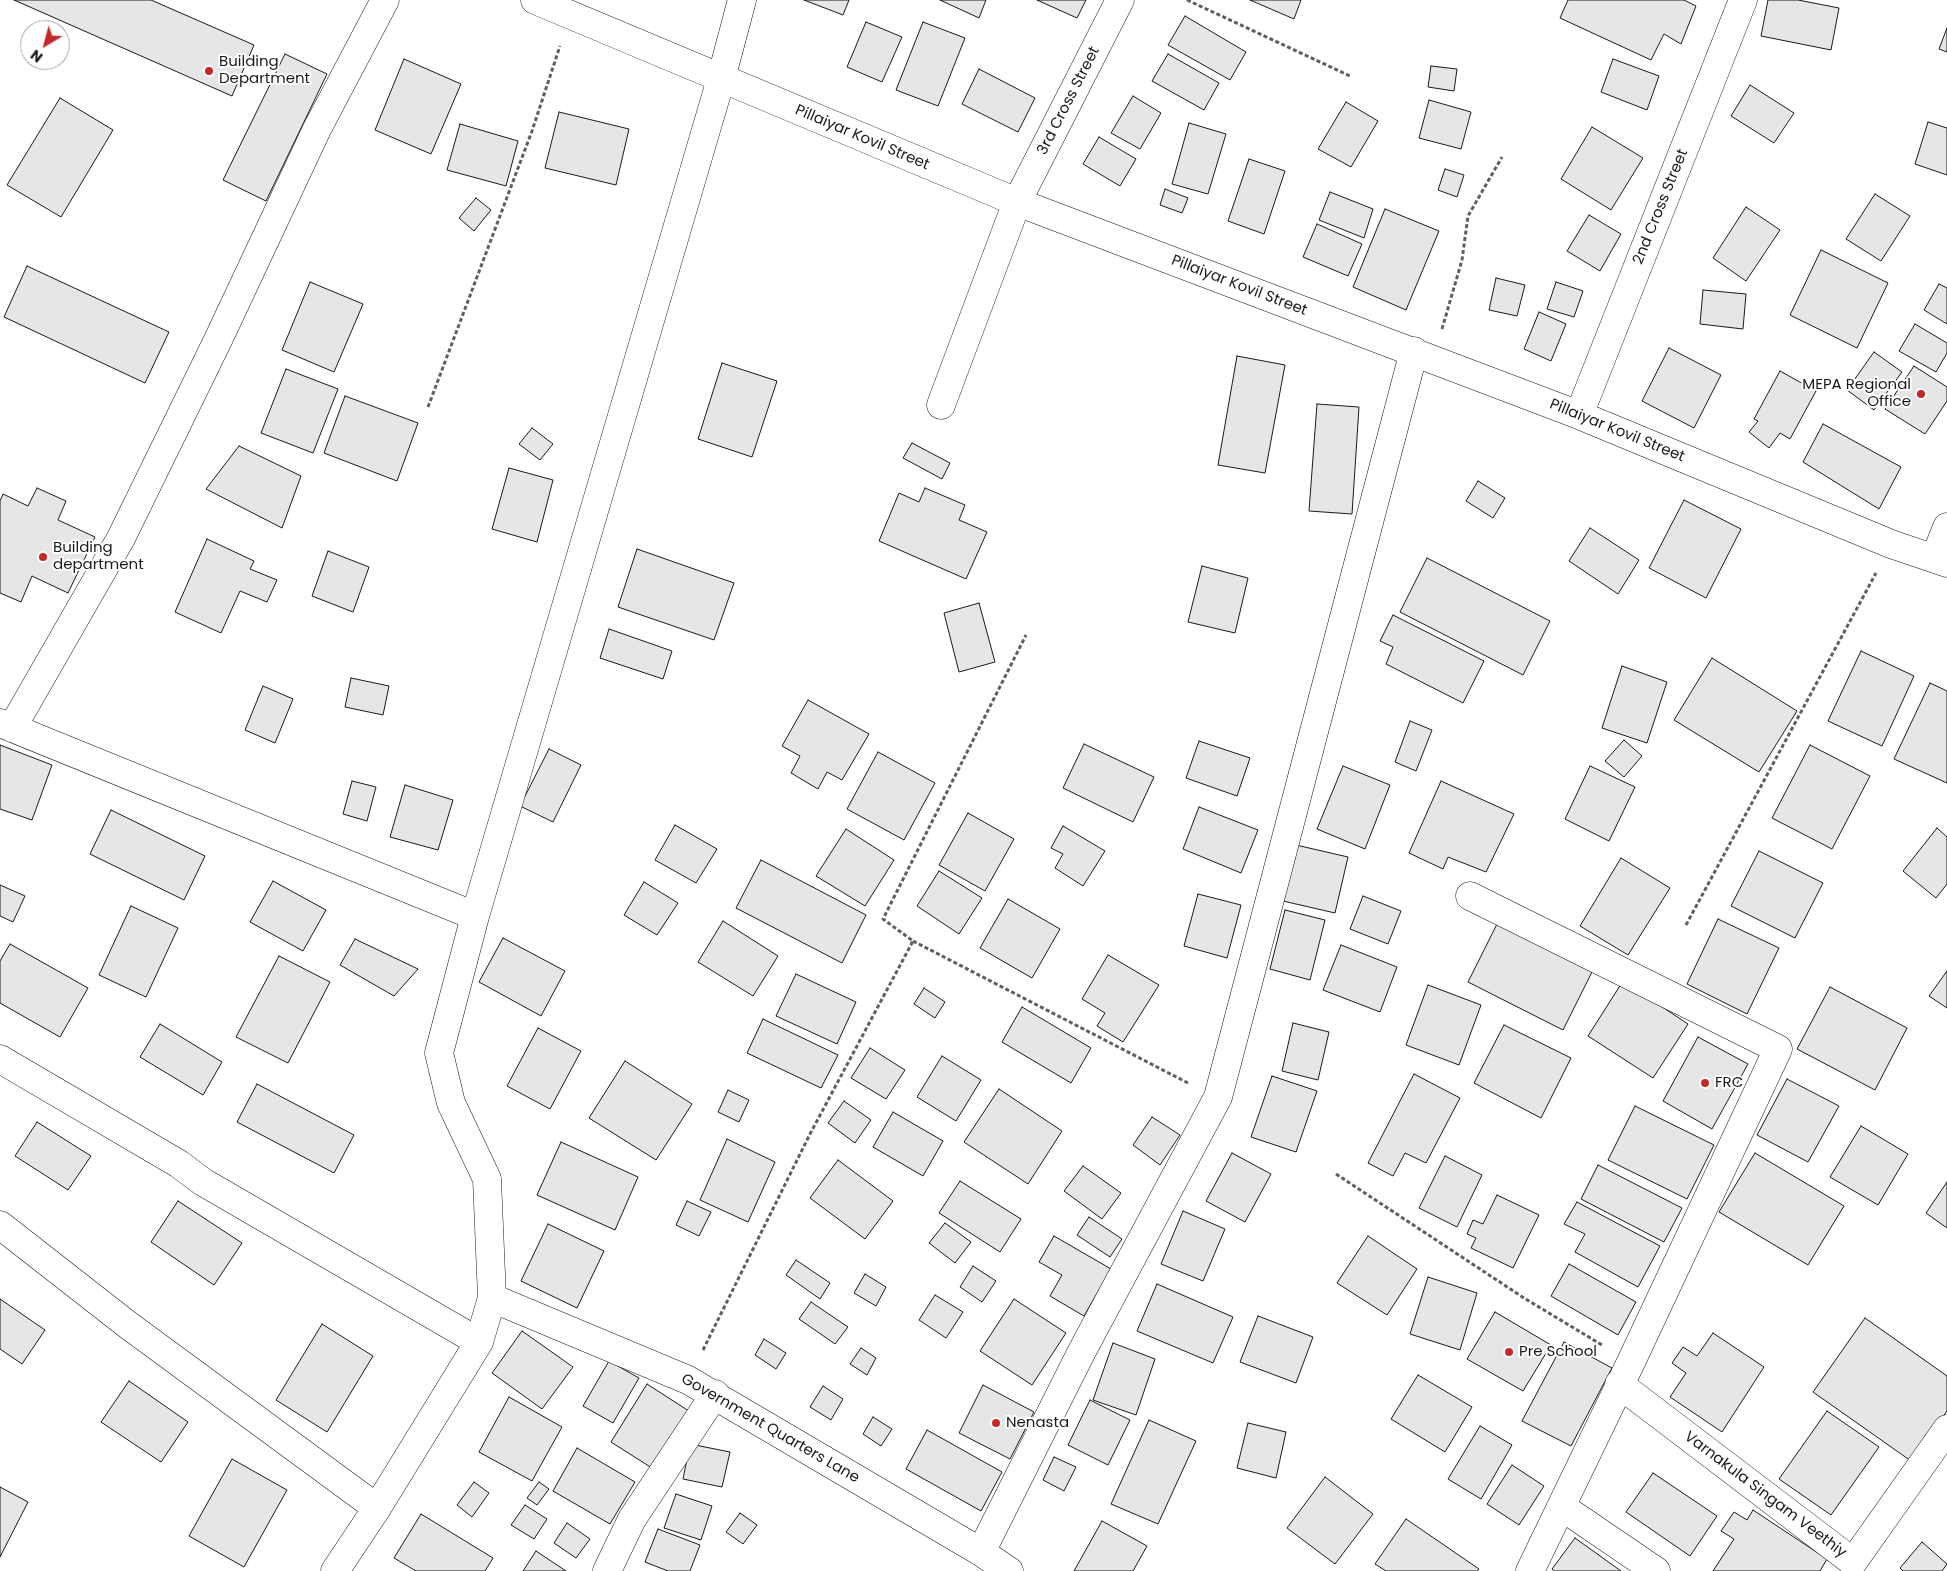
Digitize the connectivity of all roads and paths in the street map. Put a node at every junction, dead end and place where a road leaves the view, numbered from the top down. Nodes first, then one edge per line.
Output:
1 (385, 0) edge
2 (535, 0) edge
3 (742, 0) edge
4 (1120, 0) edge
5 (1187, 0) edge
6 (1743, 0) edge
7 (571, 15) junction
8 (1350, 76) dead end
9 (721, 79) junction
10 (1502, 156) dead end
11 (1017, 202) junction
12 (1424, 355) junction
13 (941, 405) dead end
14 (428, 407) dead end
15 (1579, 415) junction
16 (1947, 527) edge
17 (1891, 544) junction
18 (1941, 561) edge
19 (1026, 635) dead end
20 (6, 726) edge
21 (1470, 896) dead end
22 (475, 916) junction
23 (1686, 925) dead end
24 (913, 941) junction
25 (0, 1059) edge
26 (1218, 1097) junction
27 (1336, 1174) dead end
28 (0, 1225) edge
29 (492, 1298) junction
30 (479, 1342) junction
31 (1625, 1373) junction
32 (688, 1380) junction
33 (715, 1394) junction
34 (1947, 1429) edge
35 (1562, 1507) junction
36 (377, 1508) junction
37 (981, 1552) junction
38 (335, 1571) edge
39 (607, 1571) edge
40 (1009, 1571) edge
41 (1530, 1571) edge
42 (1656, 1571) edge

1 - 20 street
2 - 7 street, Pillaiyar Kovil Street
3 - 9 street
4 - 11 street, 3rd Cross Street
5 - 8 path
6 - 15 street, 2nd Cross Street
7 - 9 street, Pillaiyar Kovil Street
7 - 14 path
9 - 11 street, Pillaiyar Kovil Street
9 - 22 street
10 - 12 path
11 - 12 street, Pillaiyar Kovil Street
11 - 13 street, 3rd Cross Street
12 - 15 street, Pillaiyar Kovil Street
12 - 26 street
15 - 17 street, Pillaiyar Kovil Street
16 - 18 street
17 - 18 street, Pillaiyar Kovil Street
17 - 23 path
19 - 24 path
20 - 22 street
21 - 31 street
22 - 29 street
24 - 26 path
24 - 32 path
25 - 30 street
26 - 37 street
27 - 31 path
28 - 36 street
29 - 30 street
29 - 32 street, Government Quarters Lane
30 - 36 street
31 - 34 street, Varnakula Singam Veethiy
31 - 35 street
32 - 33 street, Government Quarters Lane
33 - 37 street, Government Quarters Lane
33 - 39 street
35 - 41 street
35 - 42 street
36 - 38 street
37 - 40 street, Government Quarters Lane

